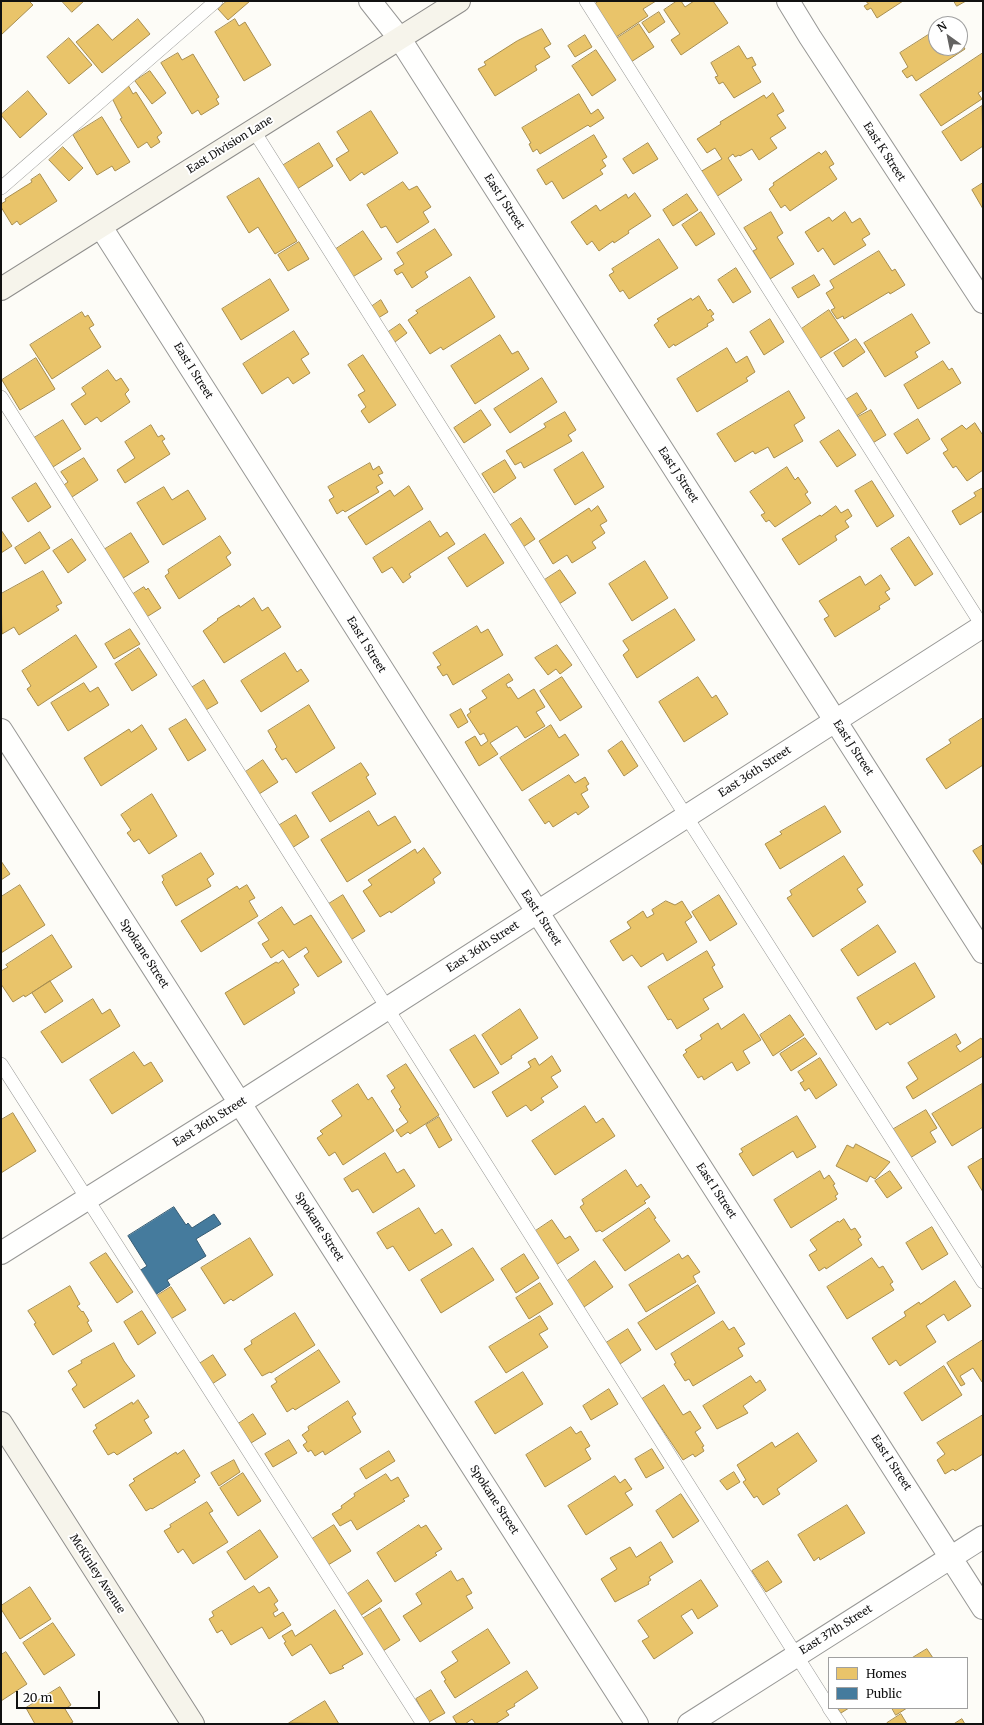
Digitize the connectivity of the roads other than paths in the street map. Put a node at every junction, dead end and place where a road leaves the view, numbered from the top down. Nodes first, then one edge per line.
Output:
1 (216, 1) edge
2 (370, 1) edge
3 (459, 1) edge
4 (586, 1) edge
5 (788, 1) edge
6 (400, 39) junction
7 (254, 131) junction
8 (1, 188) edge
9 (101, 227) junction
10 (1, 289) edge
11 (983, 302) edge
12 (1, 397) edge
13 (983, 626) edge
14 (836, 721) junction
15 (1, 730) edge
16 (686, 816) junction
17 (537, 912) junction
18 (983, 952) edge
19 (387, 1009) junction
20 (1, 1064) edge
21 (240, 1103) junction
22 (87, 1200) junction
23 (1, 1253) edge
24 (983, 1282) edge
25 (1, 1423) edge
26 (983, 1537) edge
27 (951, 1557) junction
28 (983, 1608) edge
29 (795, 1656) junction
30 (828, 1706) edge
31 (830, 1709) edge
32 (194, 1724) edge
33 (423, 1724) edge
34 (637, 1724) edge
35 (689, 1724) edge
36 (840, 1724) edge

1 - 8 lane
2 - 6 street, East J Street
3 - 6 street, East Division Lane
4 - 13 lane
5 - 11 street, East K Street
6 - 7 street, East Division Lane
6 - 14 street, East J Street
7 - 9 street, East Division Lane
7 - 16 lane
9 - 10 street, East Division Lane
9 - 17 street, East I Street
12 - 19 lane
13 - 14 street, East 36th Street
14 - 16 street, East 36th Street
14 - 18 street, East J Street
15 - 21 street, Spokane Street
16 - 17 street, East 36th Street
16 - 24 lane
17 - 19 street, East 36th Street
17 - 27 street, East I Street
19 - 21 street, East 36th Street
19 - 29 lane
20 - 22 lane
21 - 22 street, East 36th Street
21 - 34 street, Spokane Street
22 - 23 street, East 36th Street
22 - 33 lane
25 - 32 street, McKinley Avenue
26 - 27 street, East 37th Street
27 - 28 street, East I Street
27 - 29 street, East 37th Street
29 - 30 lane
29 - 35 street, East 37th Street
31 - 36 lane

